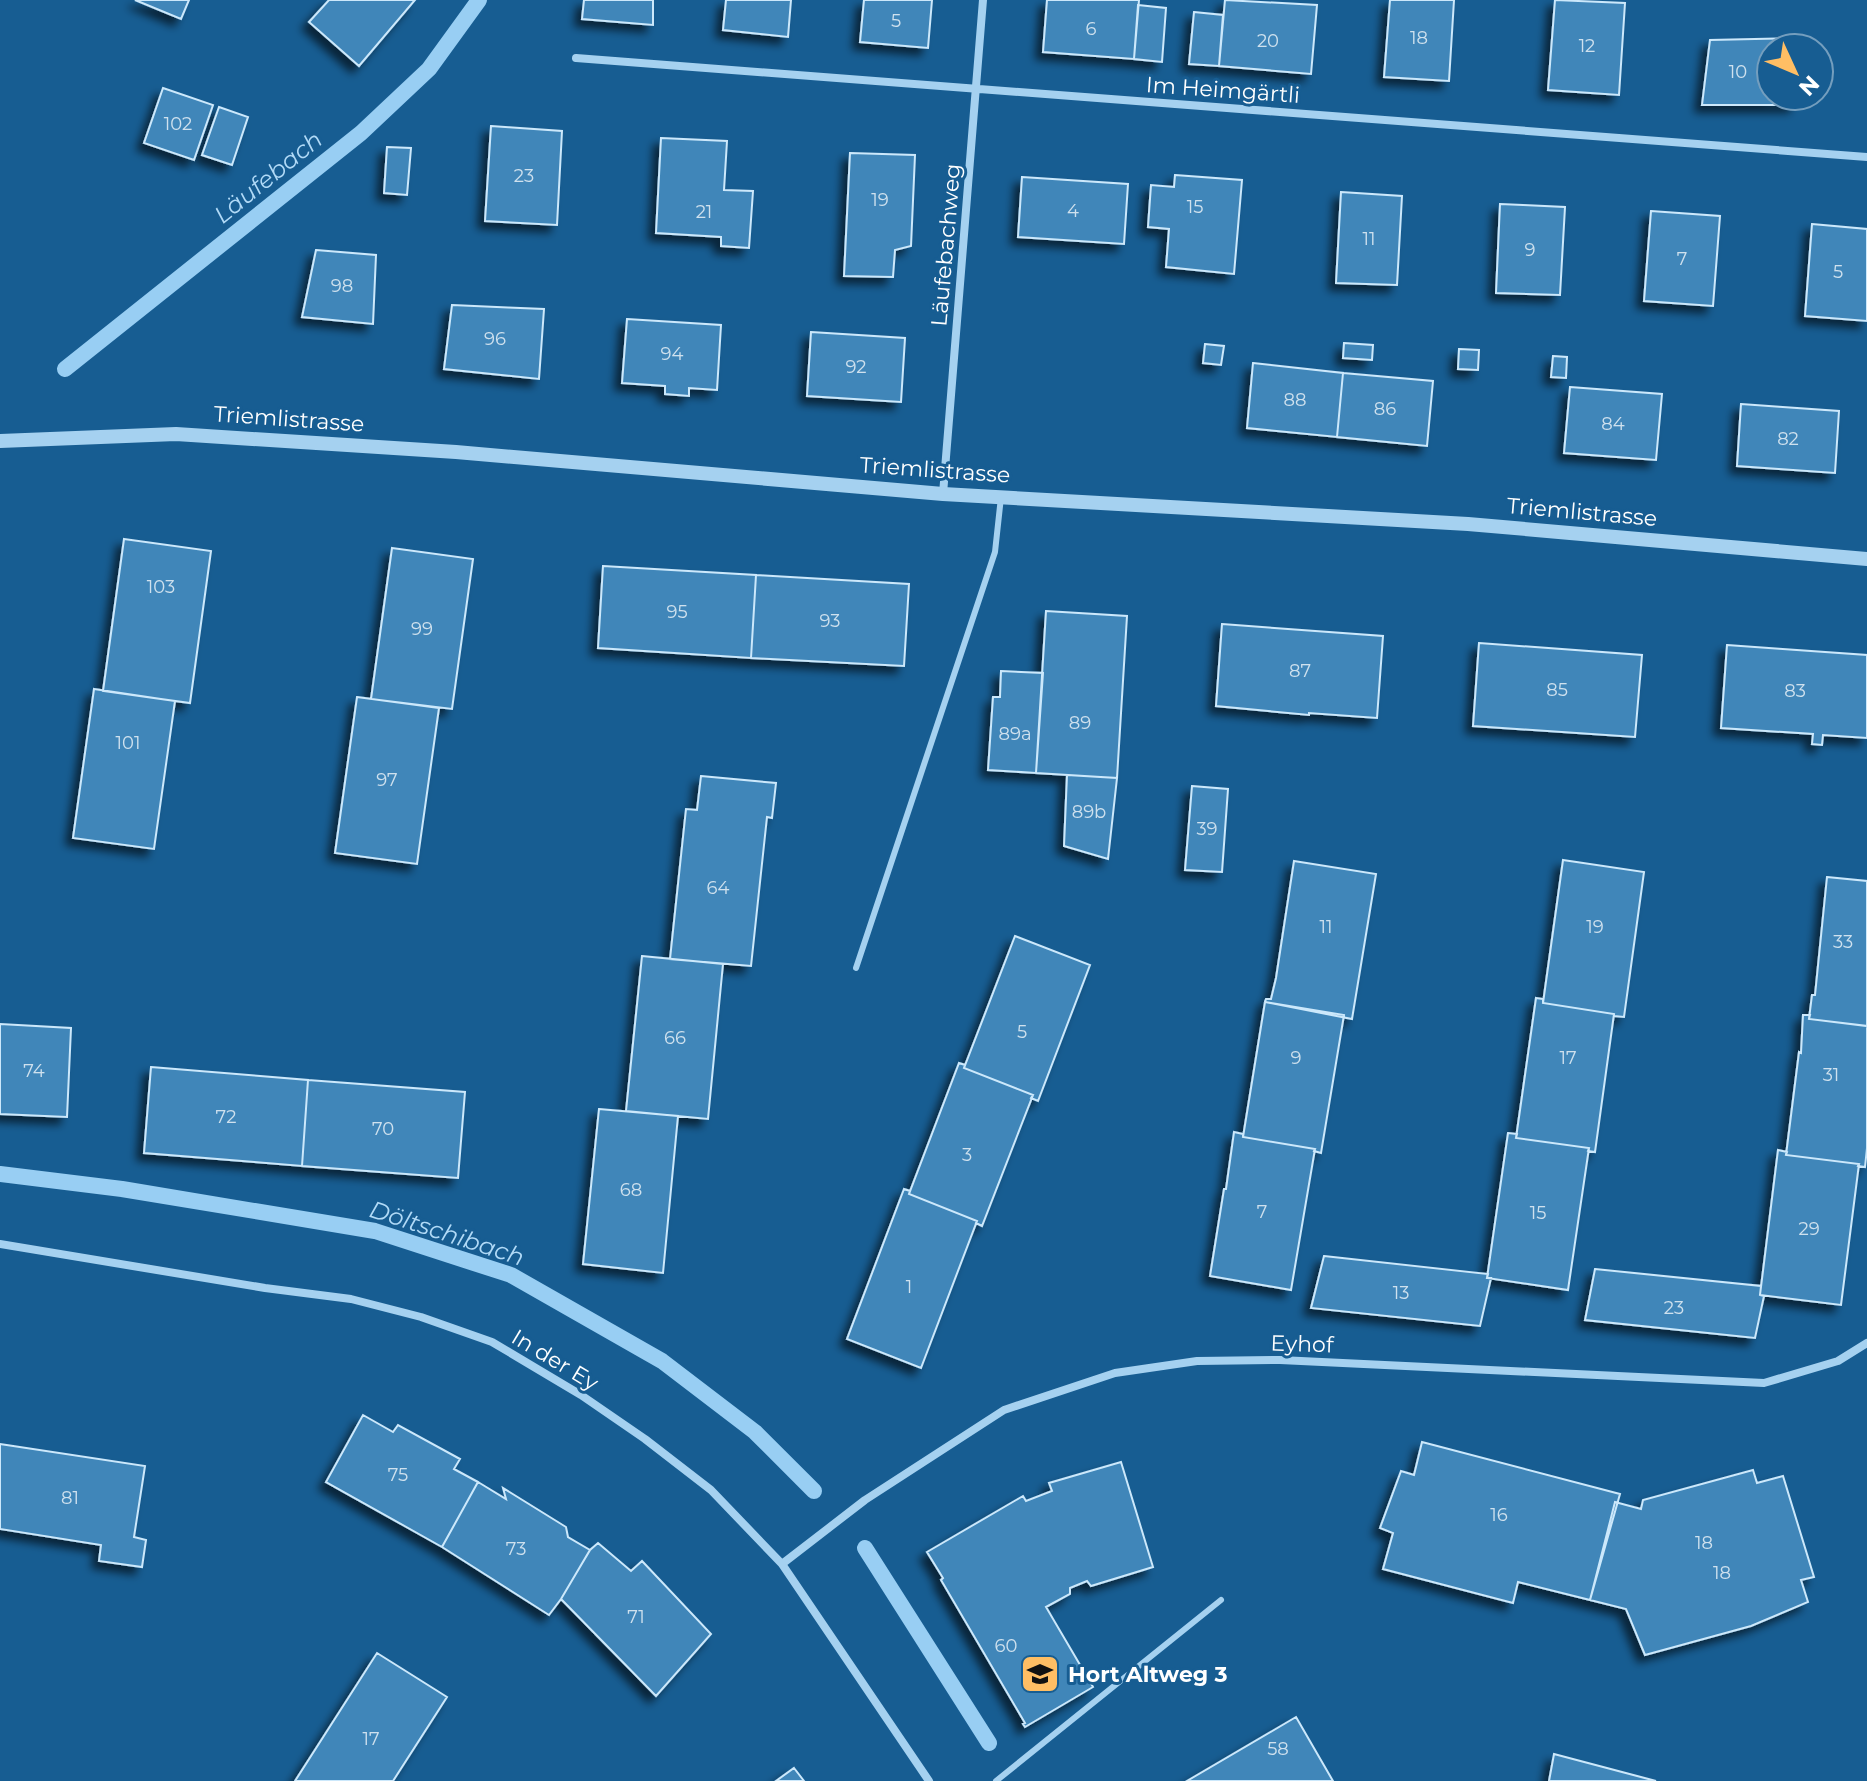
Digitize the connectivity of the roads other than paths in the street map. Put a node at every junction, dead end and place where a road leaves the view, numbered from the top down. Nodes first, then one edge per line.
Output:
1 (983, 0) edge
2 (576, 58) dead end
3 (977, 88) junction
4 (1867, 157) edge
5 (0, 441) edge
6 (943, 494) junction
7 (1001, 497) junction
8 (1867, 559) edge
9 (856, 968) dead end
10 (0, 1244) edge
11 (1867, 1343) edge
12 (782, 1564) junction
13 (1221, 1600) dead end
14 (929, 1781) edge
15 (996, 1781) edge

1 - 3 street, Läufebachweg
2 - 3 street, Im Heimgärtli
3 - 4 street, Im Heimgärtli
3 - 6 street, Läufebachweg
5 - 6 street, Triemlistrasse
6 - 7 street, Triemlistrasse
7 - 8 street, Triemlistrasse
7 - 9 lane
10 - 12 street, In der Ey
11 - 12 street, Eyhof
12 - 14 street, In der Ey
13 - 15 lane

